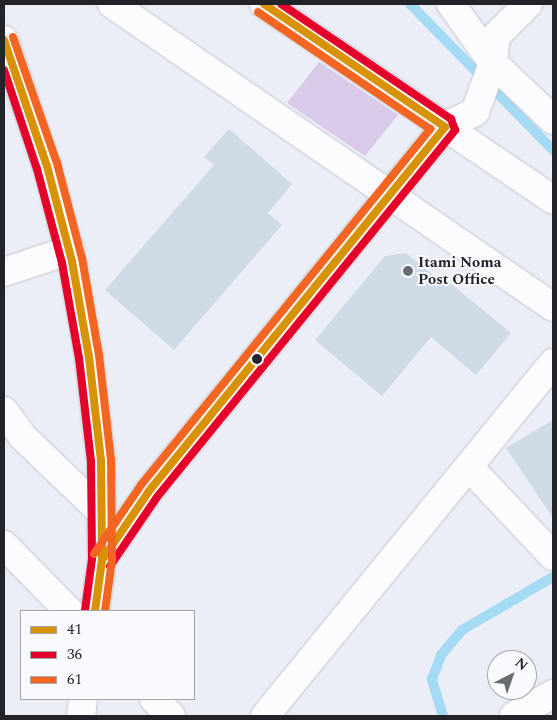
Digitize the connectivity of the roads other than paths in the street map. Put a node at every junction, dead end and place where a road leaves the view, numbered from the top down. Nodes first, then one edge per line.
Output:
1 (112, 4) edge
2 (264, 4) edge
3 (451, 4) edge
4 (528, 4) edge
5 (4, 40) edge
6 (491, 70) junction
7 (553, 120) edge
8 (445, 127) junction
9 (393, 196) junction
10 (553, 200) edge
11 (70, 250) junction
12 (4, 272) edge
13 (553, 307) edge
14 (553, 364) edge
15 (4, 410) edge
16 (469, 467) junction
17 (101, 512) junction
18 (4, 545) edge
19 (553, 556) edge
20 (102, 560) junction
21 (68, 610) edge
22 (95, 610) edge
23 (553, 694) edge
24 (83, 700) edge
25 (155, 700) edge
26 (81, 716) edge
27 (171, 716) edge
28 (266, 716) edge
29 (514, 716) edge

1 - 9 street
2 - 8 street
3 - 6 street
4 - 6 street
5 - 11 street
6 - 7 street
6 - 8 street
8 - 9 street
8 - 10 street
9 - 13 street
9 - 20 street
11 - 12 street
11 - 17 street
14 - 16 street
15 - 17 street
16 - 19 street
16 - 28 street
17 - 20 street
18 - 21 street
20 - 22 street
23 - 29 street
24 - 26 street
25 - 27 street

